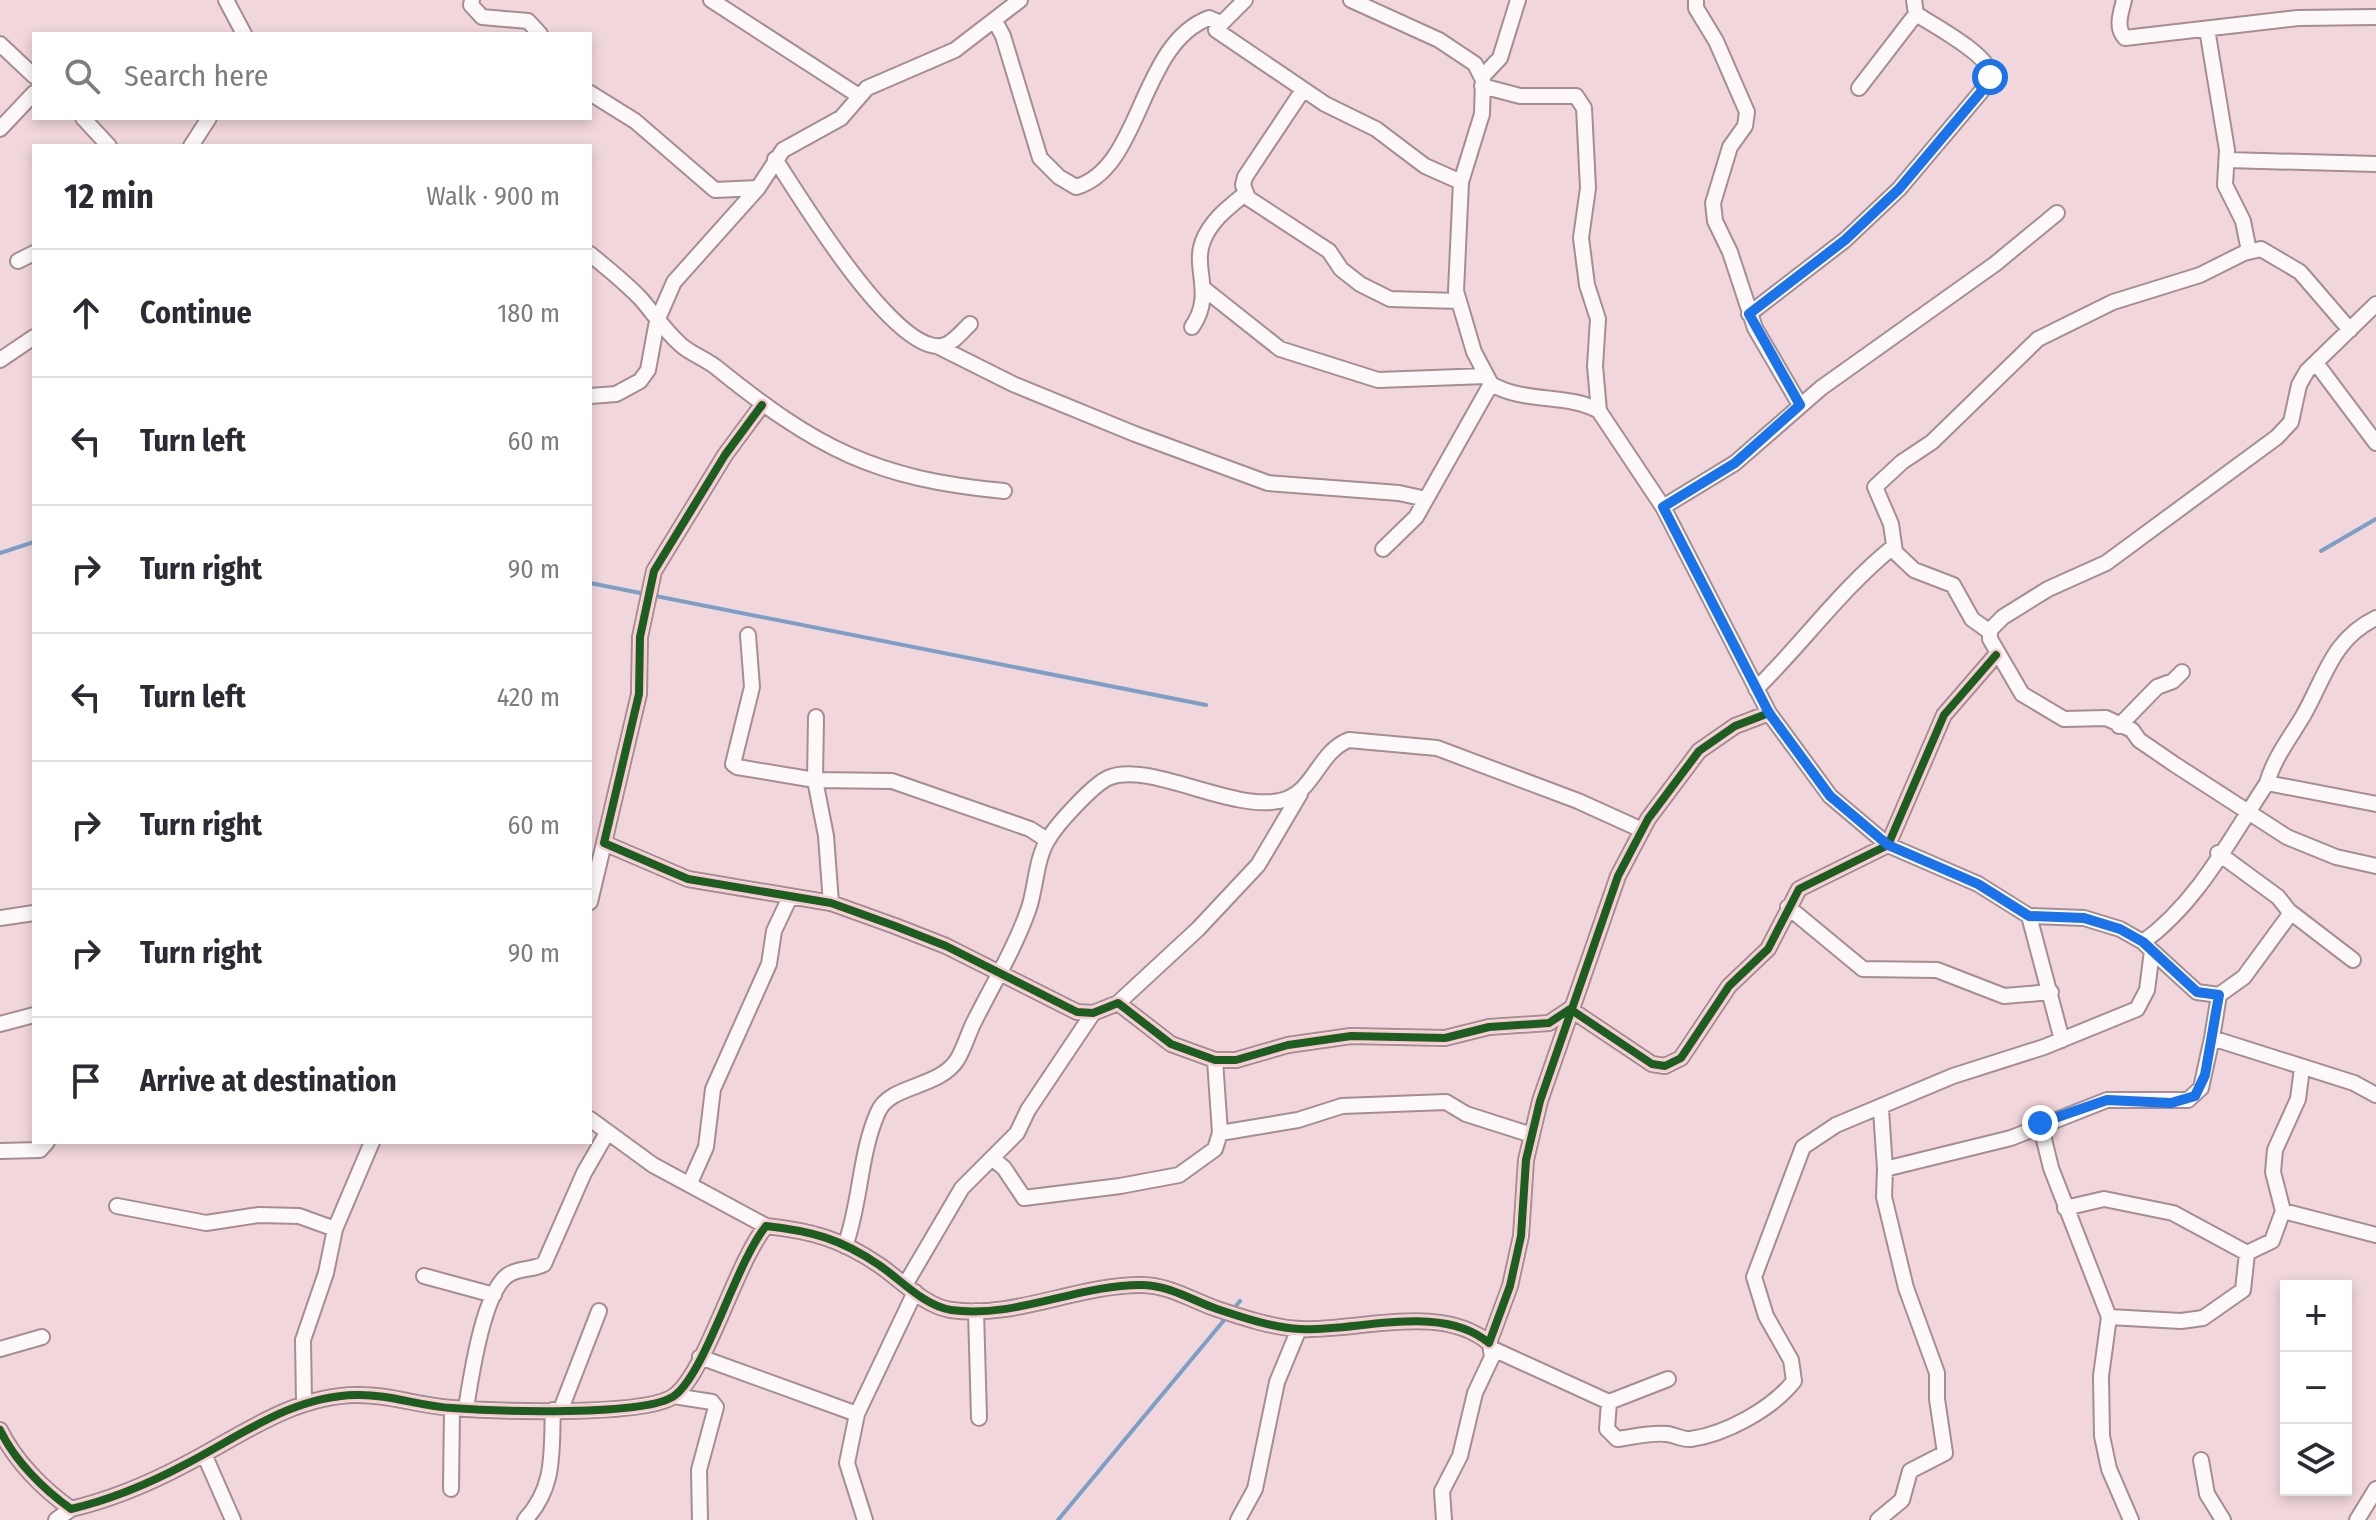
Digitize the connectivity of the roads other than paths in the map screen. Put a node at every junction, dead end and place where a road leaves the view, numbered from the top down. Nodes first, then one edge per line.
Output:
1 (226, 0) edge
2 (472, 0) edge
3 (711, 0) edge
4 (1020, 0) edge
5 (1245, 0) edge
6 (1351, 0) edge
7 (1518, 0) edge
8 (1696, 0) edge
9 (2124, 0) edge
10 (1915, 7) edge
11 (2376, 17) edge
12 (995, 21) junction
13 (2207, 29) junction
14 (1216, 30) junction
15 (243, 32) edge
16 (538, 32) edge
17 (0, 44) edge
18 (32, 74) edge
19 (1482, 81) junction
20 (1859, 88) dead end
21 (1303, 90) junction
22 (592, 94) edge
23 (32, 95) edge
24 (859, 96) junction
25 (85, 120) edge
26 (208, 120) edge
27 (0, 129) edge
28 (107, 144) edge
29 (192, 144) edge
30 (775, 159) junction
31 (2227, 160) junction
32 (2376, 164) edge
33 (1461, 182) junction
34 (758, 188) junction
35 (1246, 193) junction
36 (2057, 213) dead end
37 (2249, 251) junction
38 (32, 254) edge
39 (592, 256) edge
40 (18, 261) dead end
41 (1203, 288) junction
42 (1459, 301) junction
43 (2376, 304) edge
44 (1749, 314) junction
45 (657, 321) junction
46 (970, 324) dead end
47 (1192, 327) dead end
48 (2350, 330) junction
49 (32, 338) edge
50 (939, 347) junction
51 (0, 360) edge
52 (2316, 363) junction
53 (1488, 380) junction
54 (592, 396) edge
55 (762, 405) junction
56 (1800, 405) junction
57 (1599, 411) junction
58 (2376, 443) edge
59 (1004, 491) dead end
60 (1426, 499) junction
61 (1663, 507) junction
62 (1893, 547) junction
63 (1383, 549) dead end
64 (2376, 618) edge
65 (1990, 632) junction
66 (748, 635) dead end
67 (1996, 655) junction
68 (2182, 672) dead end
69 (1756, 689) junction
70 (1769, 713) junction
71 (816, 717) dead end
72 (2119, 726) junction
73 (815, 780) junction
74 (2267, 783) junction
75 (1301, 793) junction
76 (2375, 803) edge
77 (2247, 811) junction
78 (1642, 830) junction
79 (1047, 840) junction
80 (604, 843) junction
81 (1888, 845) junction
82 (2218, 853) junction
83 (2376, 866) edge
84 (592, 894) edge
85 (790, 897) junction
86 (831, 903) junction
87 (1788, 907) junction
88 (2289, 911) junction
89 (32, 913) edge
90 (2029, 916) junction
91 (0, 918) edge
92 (2147, 946) junction
93 (2353, 960) dead end
94 (999, 973) junction
95 (2051, 992) junction
96 (2219, 995) junction
97 (1118, 1003) junction
98 (1570, 1009) junction
99 (1093, 1013) junction
100 (32, 1016) edge
101 (0, 1024) edge
102 (2212, 1038) junction
103 (2062, 1040) junction
104 (1215, 1060) junction
105 (2302, 1068) junction
106 (2376, 1095) edge
107 (1881, 1110) junction
108 (592, 1121) edge
109 (2040, 1123) junction
110 (607, 1133) junction
111 (1220, 1133) junction
112 (1532, 1135) junction
113 (45, 1144) edge
114 (371, 1144) edge
115 (0, 1151) edge
116 (992, 1158) junction
117 (1885, 1169) junction
118 (690, 1183) junction
119 (117, 1206) dead end
120 (2065, 1208) junction
121 (2283, 1211) junction
122 (766, 1226) junction
123 (335, 1229) junction
124 (2376, 1235) edge
125 (845, 1246) junction
126 (2247, 1253) junction
127 (424, 1276) dead end
128 (910, 1288) junction
129 (494, 1295) junction
130 (599, 1311) dead end
131 (976, 1311) junction
132 (2109, 1317) junction
133 (1299, 1329) junction
134 (42, 1337) dead end
135 (1491, 1346) junction
136 (0, 1349) edge
137 (700, 1357) junction
138 (1668, 1379) dead end
139 (674, 1396) junction
140 (304, 1402) junction
141 (1609, 1402) junction
142 (459, 1408) junction
143 (557, 1409) junction
144 (857, 1414) junction
145 (979, 1418) dead end
146 (2, 1437) edge
147 (204, 1454) junction
148 (2201, 1460) dead end
149 (451, 1489) dead end
150 (2376, 1489) edge
151 (64, 1516) edge
152 (233, 1520) edge
153 (525, 1520) edge
154 (700, 1520) edge
155 (865, 1520) edge
156 (1238, 1520) edge
157 (1444, 1520) edge
158 (1878, 1520) edge
159 (2131, 1520) edge
160 (2223, 1520) edge
161 (2357, 1520) edge

1 - 15 street
2 - 16 street
3 - 24 street
4 - 12 street
5 - 14 street
6 - 19 street
7 - 19 street
8 - 44 street
9 - 13 street
10 - 20 street
10 - 44 street
11 - 13 street
12 - 14 street
12 - 24 street
13 - 31 street
14 - 21 street
17 - 18 street
19 - 33 street
19 - 57 street
21 - 33 street
21 - 35 street
22 - 34 street
23 - 27 street
24 - 30 street
25 - 28 street
26 - 29 street
30 - 34 street
30 - 50 street
31 - 32 street
31 - 37 street
33 - 42 street
34 - 45 street
35 - 41 street
35 - 42 street
36 - 56 street
37 - 48 street
37 - 62 street
38 - 40 street
39 - 45 street
41 - 47 street
41 - 53 street
42 - 53 street
43 - 48 street
44 - 56 street
45 - 54 street
45 - 55 street
46 - 50 street
48 - 52 street
49 - 51 street
50 - 60 street
52 - 58 street
52 - 65 street
53 - 57 street
53 - 60 street
55 - 59 street
55 - 80 street
56 - 61 street
57 - 61 street
60 - 63 street
61 - 69 street
62 - 65 street
62 - 69 street
64 - 74 street
65 - 67 street
66 - 73 street
67 - 72 street
67 - 81 street
68 - 72 street
69 - 70 street
70 - 78 street
70 - 81 street
71 - 73 street
72 - 77 street
73 - 79 street
73 - 86 street
74 - 76 street
74 - 77 street
75 - 78 street
75 - 79 street
75 - 97 street
77 - 82 street
77 - 83 street
78 - 98 street
79 - 94 street
80 - 84 street
80 - 85 street
81 - 87 street
81 - 90 street
82 - 88 street
82 - 92 street
85 - 86 street
85 - 118 street
86 - 94 street
87 - 95 street
87 - 98 street
88 - 93 street
88 - 96 street
89 - 91 street
90 - 92 street
90 - 95 street
92 - 96 street
92 - 103 street
94 - 99 street
94 - 125 street
95 - 103 street
96 - 102 street
97 - 99 street
97 - 104 street
98 - 104 street
98 - 112 street
99 - 116 street
100 - 101 street
102 - 105 street
102 - 109 street
103 - 107 street
104 - 111 street
105 - 106 street
105 - 121 street
107 - 117 street
107 - 141 street
108 - 110 street
109 - 117 street
109 - 120 street
110 - 118 street
110 - 129 street
111 - 112 street
111 - 116 street
112 - 135 street
113 - 115 street
114 - 123 street
116 - 128 street
117 - 158 street
118 - 122 street
119 - 123 street
120 - 126 street
120 - 132 street
121 - 124 street
121 - 126 street
122 - 125 street
122 - 137 street
123 - 140 street
125 - 128 street
126 - 132 street
127 - 129 street
128 - 131 street
128 - 144 street
129 - 142 street
130 - 143 street
131 - 133 street
131 - 145 street
132 - 159 street
133 - 135 street
133 - 156 street
134 - 136 street
135 - 141 street
135 - 157 street
137 - 139 street
137 - 144 street
138 - 141 street
139 - 143 street
139 - 154 street
140 - 142 street
140 - 147 street
142 - 143 street
142 - 149 street
143 - 153 street
144 - 155 street
146 - 151 street
147 - 151 street
147 - 152 street
148 - 160 street
150 - 161 street

